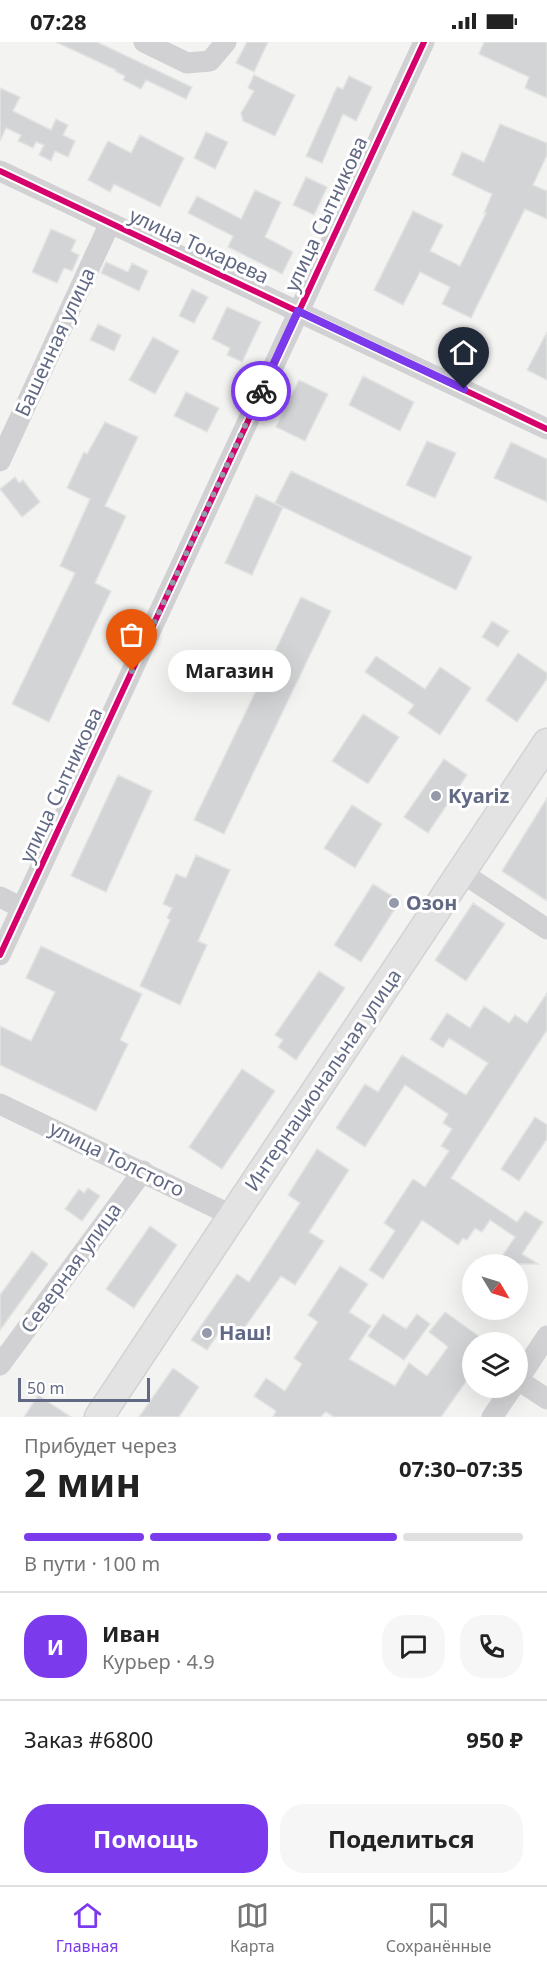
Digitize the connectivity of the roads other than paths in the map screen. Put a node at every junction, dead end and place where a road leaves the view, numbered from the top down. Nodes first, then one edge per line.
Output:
1 (144, 42) edge
2 (226, 42) edge
3 (424, 42) edge
4 (0, 171) edge
5 (110, 223) junction
6 (298, 311) junction
7 (7, 425) edge
8 (547, 429) edge
9 (0, 462) edge
10 (547, 743) edge
11 (461, 872) junction
12 (0, 897) edge
13 (22, 908) junction
14 (547, 929) edge
15 (0, 955) edge
16 (0, 1104) edge
17 (143, 1171) junction
18 (233, 1215) junction
19 (547, 1336) edge
20 (0, 1365) edge
21 (528, 1365) edge
22 (528, 1387) edge
23 (505, 1398) edge
24 (547, 1399) edge
25 (99, 1417) edge
26 (492, 1417) edge

1 - 2 street
3 - 6 street, улица Сытникова
4 - 5 street, улица Токарева
5 - 6 street, улица Токарева
5 - 7 street, Башенная улица
6 - 8 street, улица Токарева
6 - 13 street, улица Сытникова
7 - 9 street, Башенная улица
10 - 11 main road, Интернациональная улица
11 - 14 street
11 - 18 main road, Интернациональная улица
12 - 13 street
13 - 15 street, улица Сытникова
16 - 17 street, улица Толстого
17 - 18 street, улица Толстого
17 - 20 street, Северная улица
18 - 25 main road, Интернациональная улица
19 - 21 street
22 - 24 street
23 - 26 street

